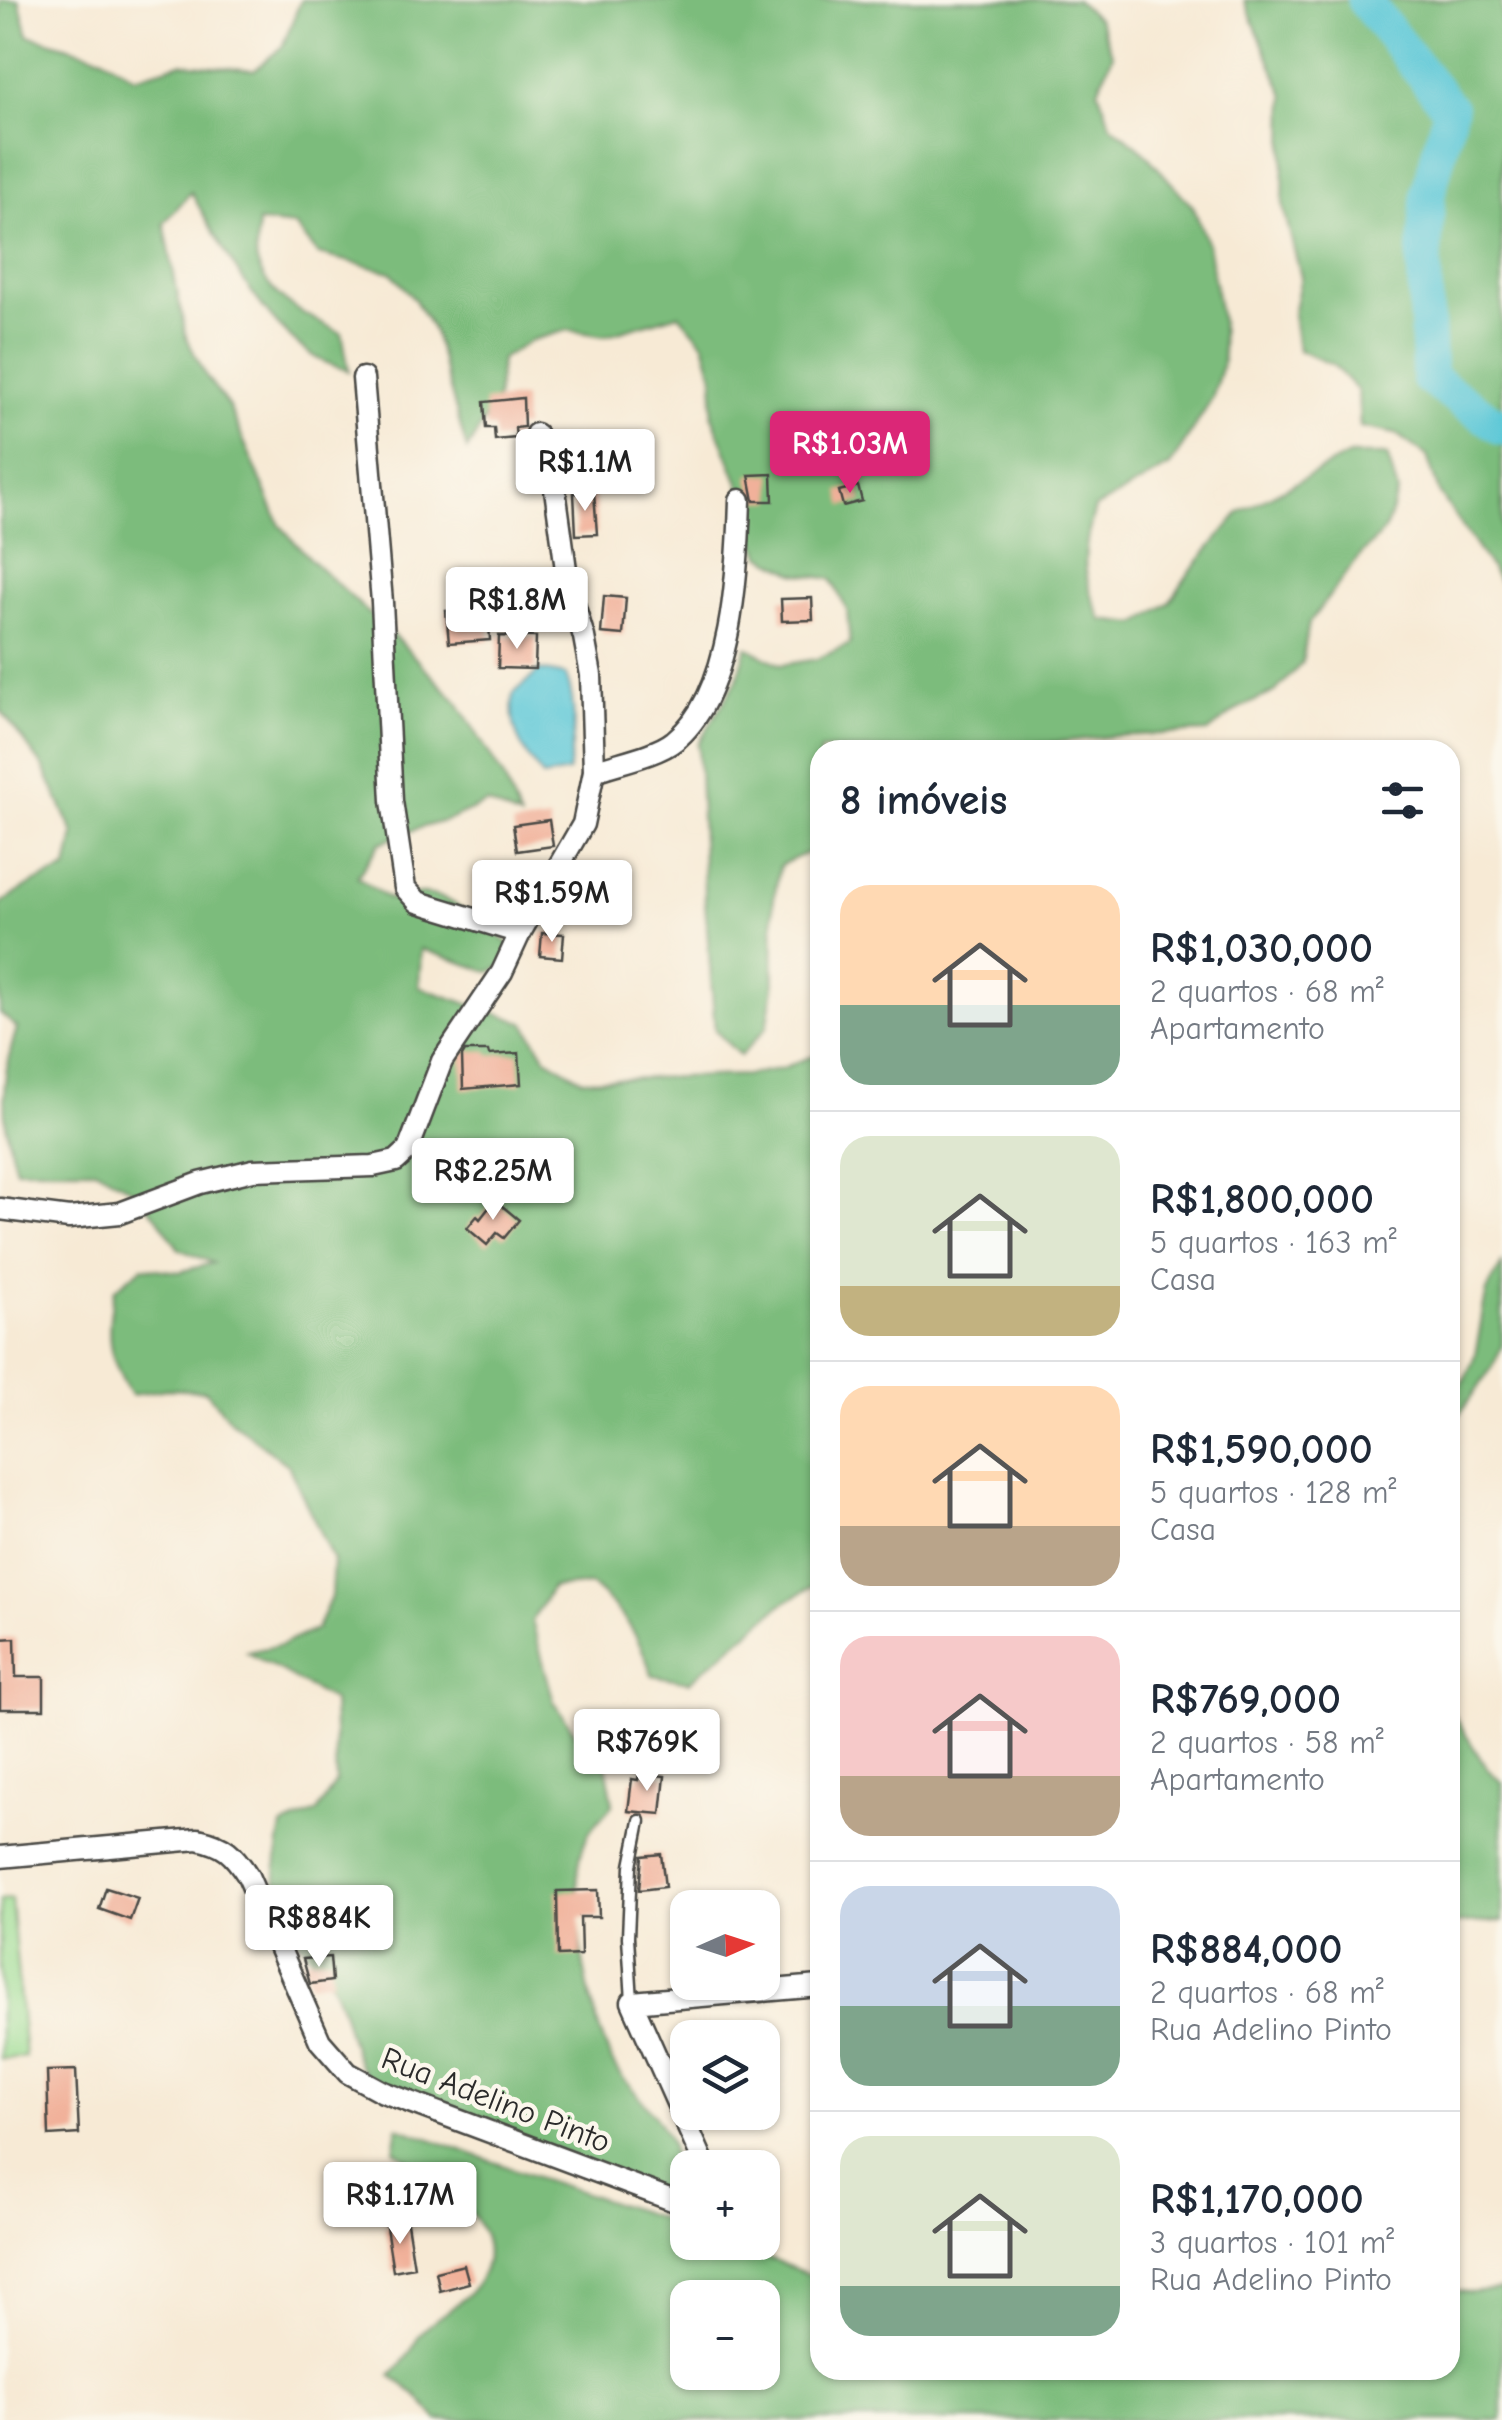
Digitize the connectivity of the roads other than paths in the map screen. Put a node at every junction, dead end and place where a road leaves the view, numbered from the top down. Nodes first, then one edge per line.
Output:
1 (363, 378) dead end
2 (536, 434) dead end
3 (740, 500) dead end
4 (594, 771) junction
5 (520, 932) junction
6 (0, 1209) edge
7 (640, 1820) dead end
8 (0, 1857) edge
9 (810, 1987) edge
10 (632, 2002) junction
11 (698, 2150) edge
12 (670, 2199) edge

1 - 5 street
2 - 4 street
3 - 4 street
4 - 5 street
5 - 6 street
7 - 10 lane
8 - 12 street, Rua Adelino Pinto
9 - 10 street
10 - 11 street

